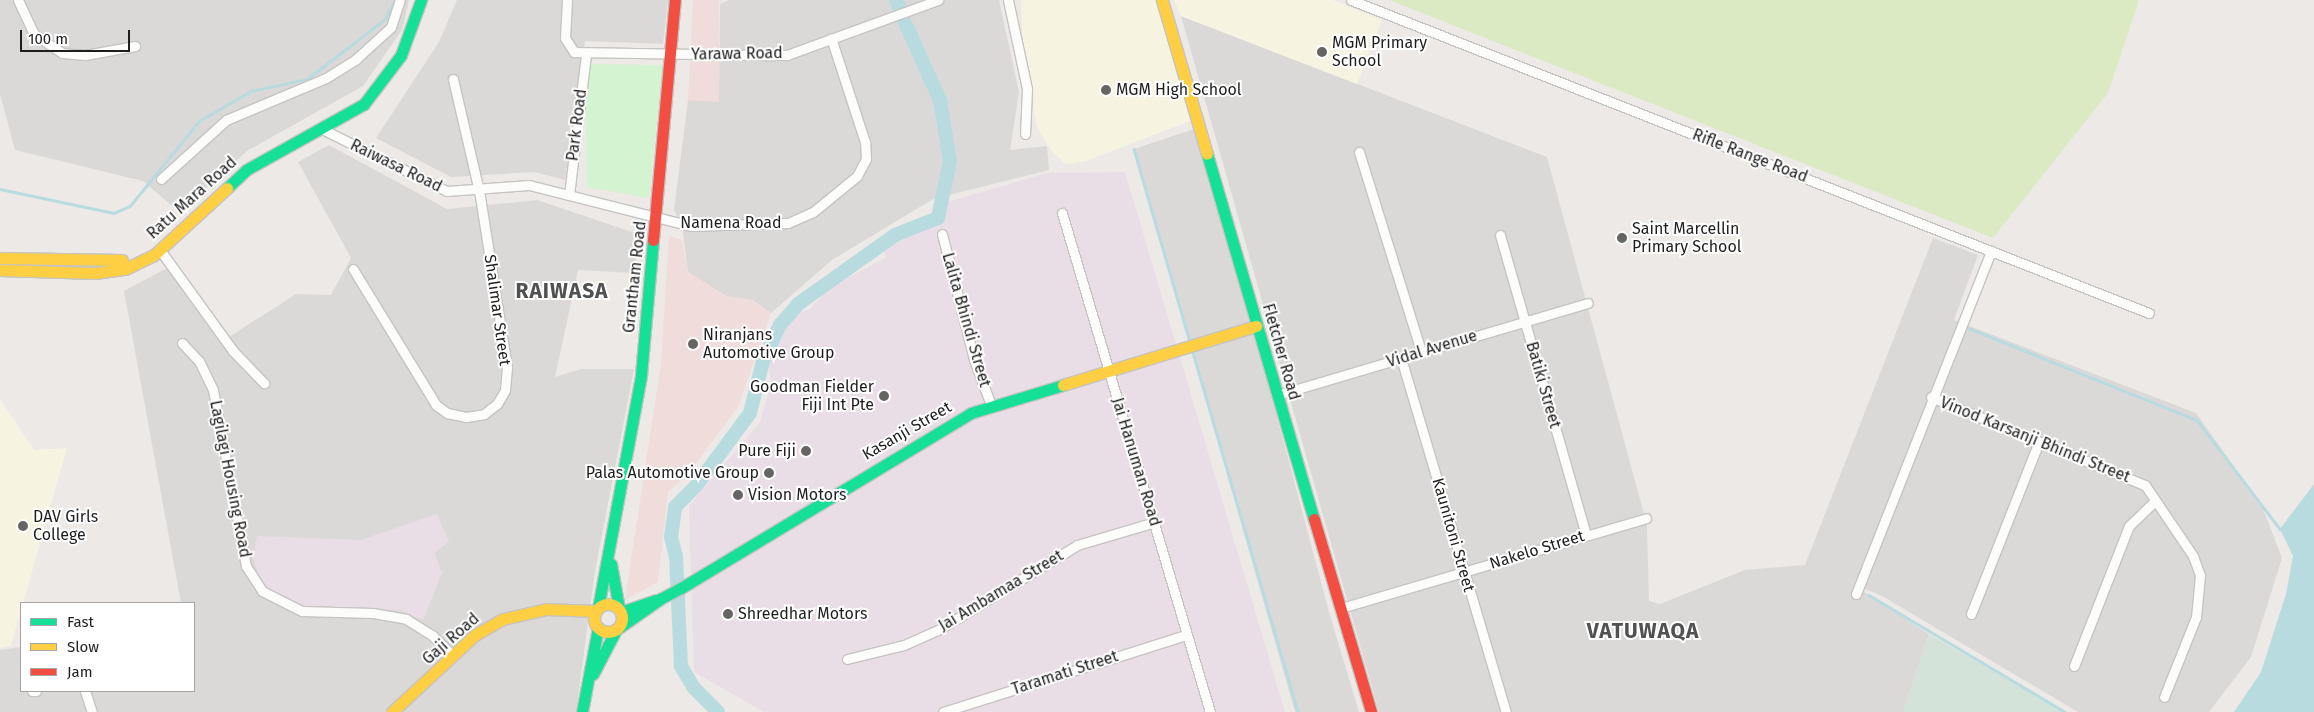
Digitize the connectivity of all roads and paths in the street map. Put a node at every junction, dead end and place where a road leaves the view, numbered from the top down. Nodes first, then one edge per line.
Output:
1 (18, 0) edge
2 (400, 0) edge
3 (412, 0) edge
4 (421, 0) edge
5 (566, 0) edge
6 (675, 0) edge
7 (938, 0) edge
8 (1008, 0) edge
9 (1162, 0) edge
10 (1351, 0) edge
11 (831, 38) junction
12 (135, 46) dead end
13 (586, 55) junction
14 (670, 55) junction
15 (453, 79) dead end
16 (340, 121) junction
17 (324, 130) junction
18 (1025, 134) dead end
19 (343, 140) junction
20 (1359, 152) dead end
21 (161, 179) dead end
22 (479, 191) junction
23 (569, 195) junction
24 (1062, 213) dead end
25 (656, 221) junction
26 (942, 234) dead end
27 (1500, 235) dead end
28 (160, 250) junction
29 (1991, 251) junction
30 (0, 258) edge
31 (352, 269) dead end
32 (0, 270) edge
33 (1588, 303) dead end
34 (2149, 313) dead end
35 (1524, 322) junction
36 (1256, 326) junction
37 (182, 343) dead end
38 (1421, 351) junction
39 (1401, 358) junction
40 (1108, 370) junction
41 (264, 383) dead end
42 (1277, 395) junction
43 (1931, 398) junction
44 (991, 405) junction
45 (2038, 444) junction
46 (2154, 503) junction
47 (1646, 518) dead end
48 (1154, 522) junction
49 (1586, 535) junction
50 (610, 556) junction
51 (1464, 572) junction
52 (1856, 594) dead end
53 (664, 597) junction
54 (1341, 608) junction
55 (597, 610) junction
56 (620, 610) junction
57 (571, 611) junction
58 (1971, 614) dead end
59 (597, 626) junction
60 (618, 629) junction
61 (1186, 635) junction
62 (452, 655) junction
63 (847, 659) dead end
64 (2074, 666) dead end
65 (587, 685) junction
66 (85, 692) edge
67 (2164, 697) dead end
68 (92, 712) edge
69 (392, 712) edge
70 (582, 712) edge
71 (943, 712) edge
72 (1210, 712) edge
73 (1371, 712) edge
74 (1506, 712) edge

1 - 12 street
2 - 21 street
3 - 30 main road, Ratu Mara Road
4 - 16 main road, Ratu Mara Road
5 - 13 street
6 - 14 main road, Grantham Road
7 - 11 street, Yarawa Road
8 - 18 street
9 - 36 main road, Fletcher Road
10 - 29 street, Rifle Range Road
11 - 14 street, Yarawa Road
11 - 25 street, Namena Road
13 - 14 street, Yarawa Road
13 - 23 street, Park Road
14 - 25 main road, Grantham Road
15 - 22 street, Shalimar Street
16 - 17 main road, Ratu Mara Road
16 - 19 street
17 - 19 street, Raiwasa Road
17 - 28 main road, Ratu Mara Road
19 - 22 street, Raiwasa Road
20 - 38 street
22 - 23 street, Namena Road
22 - 31 street, Shalimar Street
23 - 25 street, Namena Road
24 - 40 street, Jai Hanuman Road
25 - 50 main road, Grantham Road
26 - 44 street, Lalita Bhindi Street
27 - 35 street, Batiki Street
28 - 32 main road, Ratu Mara Road
28 - 41 street
29 - 34 street, Rifle Range Road
29 - 43 street
33 - 35 street, Vidal Avenue
35 - 38 street, Vidal Avenue
35 - 49 street, Batiki Street
36 - 40 main road, Kasanji Street
36 - 42 main road, Fletcher Road
37 - 62 street, Lagilagi Housing Road
38 - 39 street, Vidal Avenue
39 - 42 street, Vidal Avenue
39 - 51 street, Kaunitoni Street
40 - 44 main road, Kasanji Street
40 - 48 street, Jai Hanuman Road
42 - 54 main road, Fletcher Road
43 - 45 street, Vinod Karsanji Bhindi Street
43 - 52 street
44 - 53 main road, Kasanji Street
45 - 46 street, Vinod Karsanji Bhindi Street
45 - 58 street
46 - 64 street
46 - 67 street, Vinod Karsanji Bhindi Street
47 - 49 street, Nakelo Street
48 - 61 street, Jai Hanuman Road
48 - 63 street, Jai Ambamaa Street
49 - 51 street, Nakelo Street
50 - 55 main road, Grantham Road
50 - 56 main road, Grantham Road
51 - 54 street, Nakelo Street
51 - 74 street, Kaunitoni Street
53 - 56 main road, Kasanji Street
53 - 60 main road, Kasanji Street
54 - 73 main road, Fletcher Road
55 - 56 main road, Kasanji Street
55 - 57 main road, Gaji Road
55 - 59 main road, Grantham Road
56 - 60 main road, Grantham Road
57 - 59 main road
57 - 62 main road, Gaji Road
59 - 60 main road
59 - 65 main road
60 - 65 main road
61 - 71 street, Taramati Street
61 - 72 street, Jai Hanuman Road
62 - 69 main road, Gaji Road
65 - 70 main road
66 - 68 street

